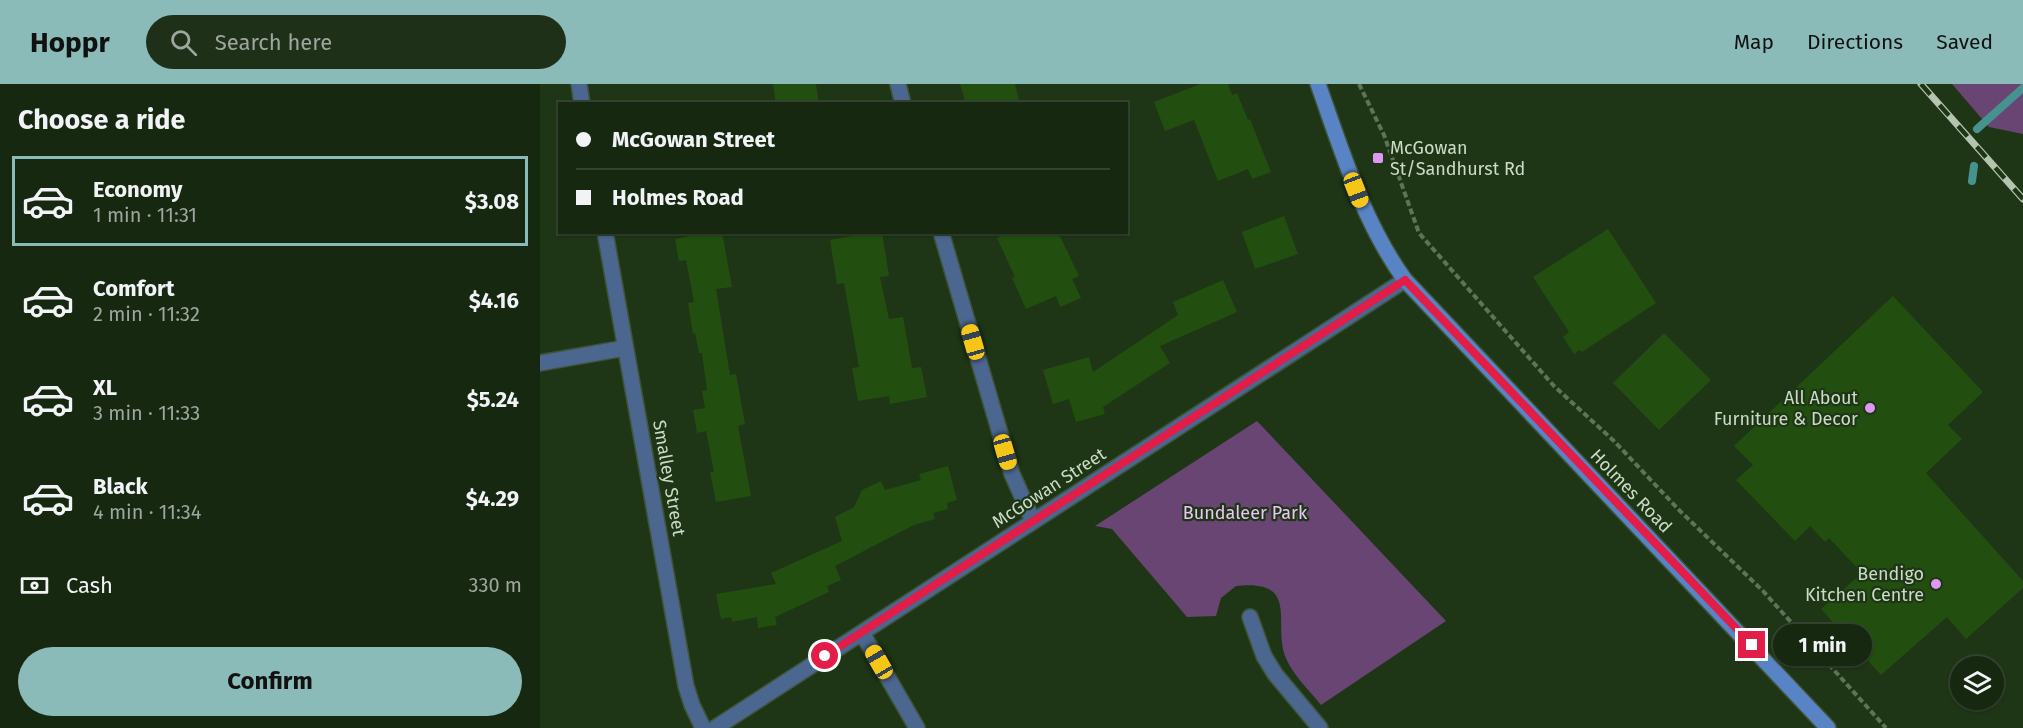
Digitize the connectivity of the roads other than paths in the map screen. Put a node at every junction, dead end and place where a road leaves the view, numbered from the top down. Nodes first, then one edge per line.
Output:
1 (579, 84) edge
2 (898, 84) edge
3 (1318, 84) edge
4 (582, 102) edge
5 (902, 102) edge
6 (605, 234) edge
7 (942, 234) edge
8 (1405, 280) junction
9 (625, 348) junction
10 (540, 363) edge
11 (1033, 521) junction
12 (1250, 617) dead end
13 (862, 633) junction
14 (703, 728) edge
15 (715, 728) edge
16 (917, 728) edge
17 (1320, 728) edge
18 (1828, 728) edge

1 - 4 street
2 - 5 street
3 - 8 main road, Holmes Road
6 - 9 street, Smalley Street
7 - 11 street
8 - 11 street, McGowan Street
8 - 18 main road, Holmes Road
9 - 10 street
9 - 14 street, Smalley Street
11 - 13 street, McGowan Street
12 - 17 street
13 - 15 street, McGowan Street
13 - 16 street

